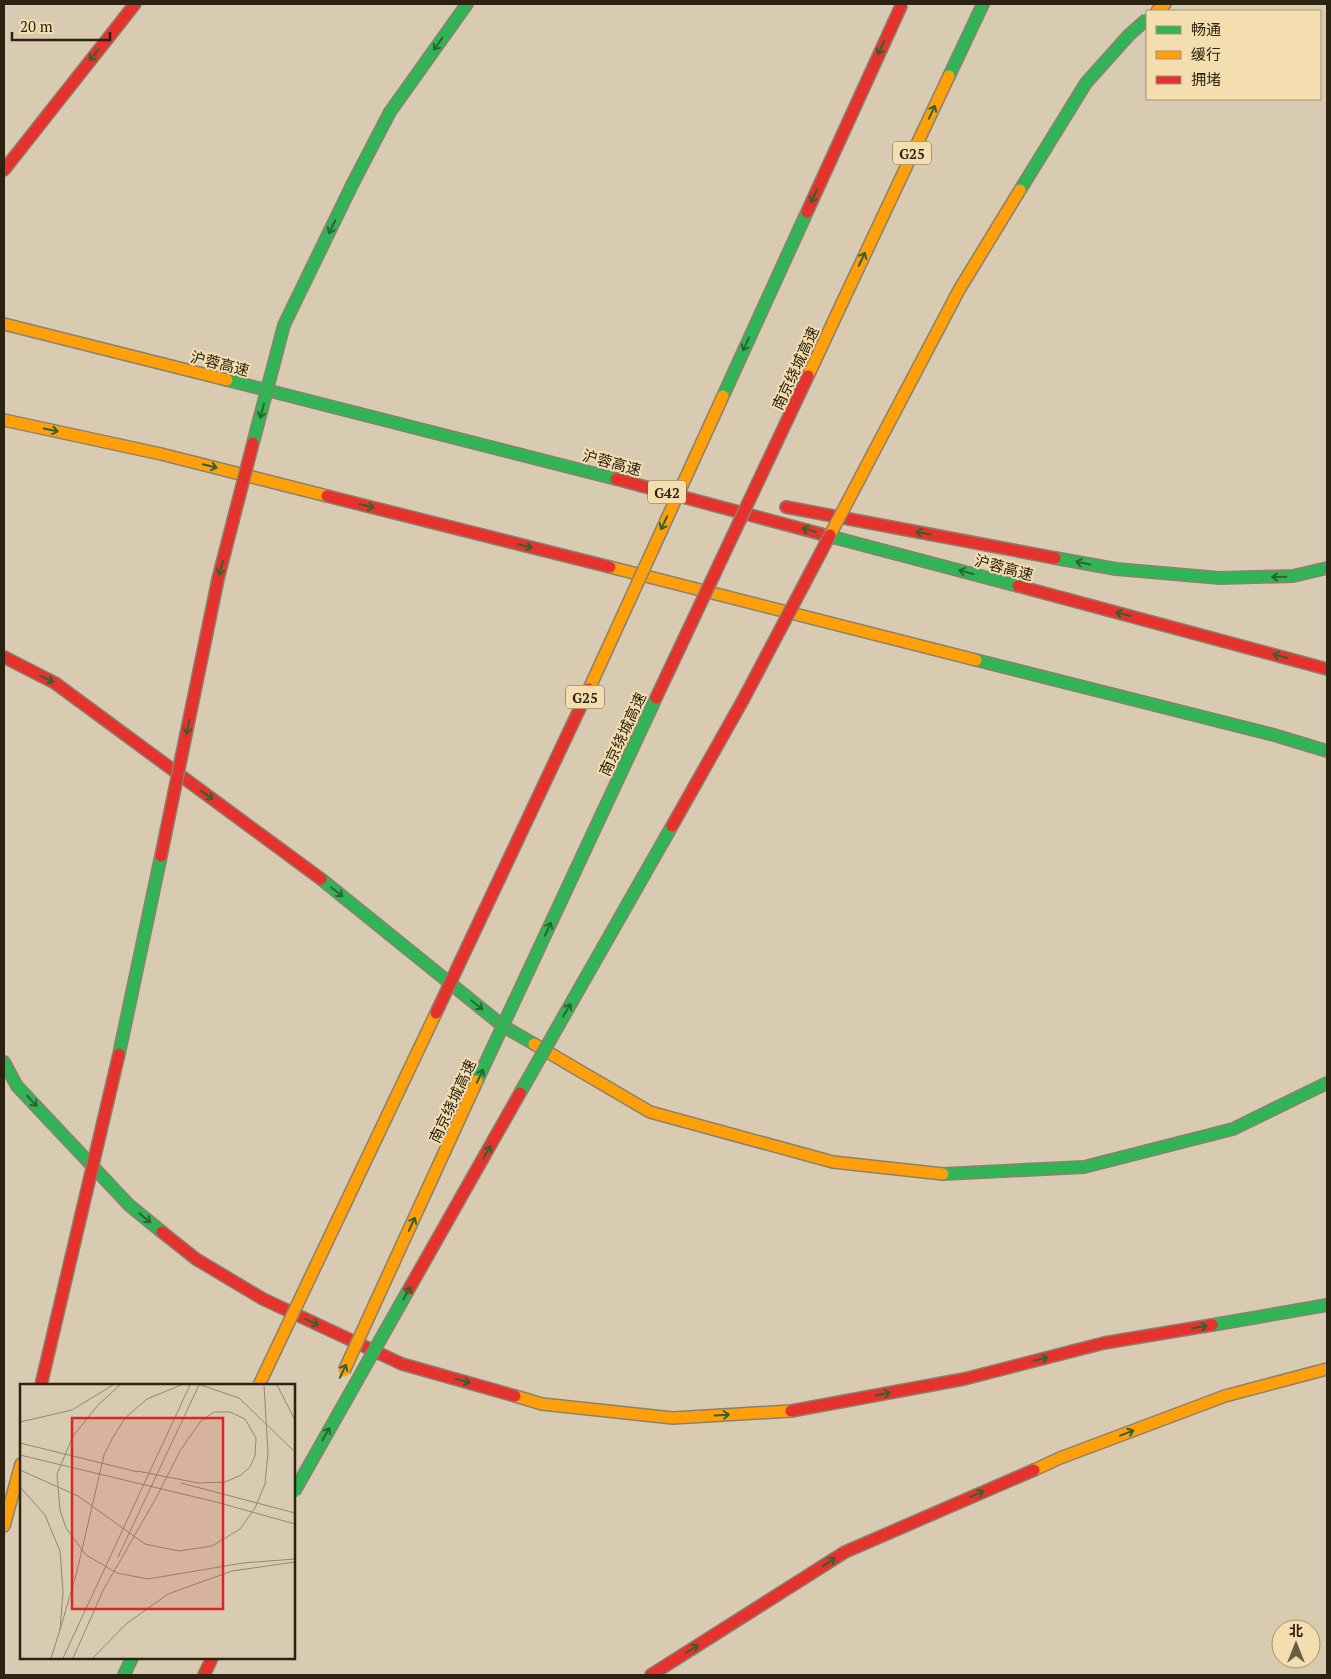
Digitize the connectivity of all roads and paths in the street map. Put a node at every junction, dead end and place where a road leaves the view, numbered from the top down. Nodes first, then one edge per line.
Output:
1 (135, 4) edge
2 (467, 4) edge
3 (902, 4) edge
4 (982, 4) edge
5 (1146, 20) edge
6 (4, 170) edge
7 (4, 324) edge
8 (4, 420) edge
9 (572, 467) junction
10 (718, 494) dead end
11 (737, 498) dead end
12 (757, 501) dead end
13 (776, 505) dead end
14 (1327, 568) edge
15 (4, 657) edge
16 (1327, 668) edge
17 (1327, 751) edge
18 (4, 1062) edge
19 (1327, 1083) edge
20 (1327, 1305) edge
21 (1327, 1369) edge
22 (339, 1381) dead end
23 (42, 1384) edge
24 (259, 1384) edge
25 (318, 1426) dead end
26 (20, 1468) edge
27 (295, 1477) edge
28 (295, 1490) edge
29 (4, 1526) edge
30 (132, 1659) edge
31 (212, 1659) edge
32 (124, 1675) edge
33 (204, 1675) edge
34 (651, 1675) edge

1 -> 6 highway
2 -> 23 highway, bridge
3 -> 24 highway, G25, bridge
22 -> 4 highway, 南京绕城高速 / G25, bridge
28 -> 5 highway, bridge
7 - 9 highway, 沪蓉高速 / G42
8 -> 17 highway
9 - 10 highway
16 -> 9 highway, 沪蓉高速 / G42
11 - 12 highway
14 -> 13 highway
15 -> 19 highway
18 -> 20 highway, bridge
34 -> 21 highway
25 - 27 highway
26 - 29 highway
30 - 32 highway
31 - 33 highway

